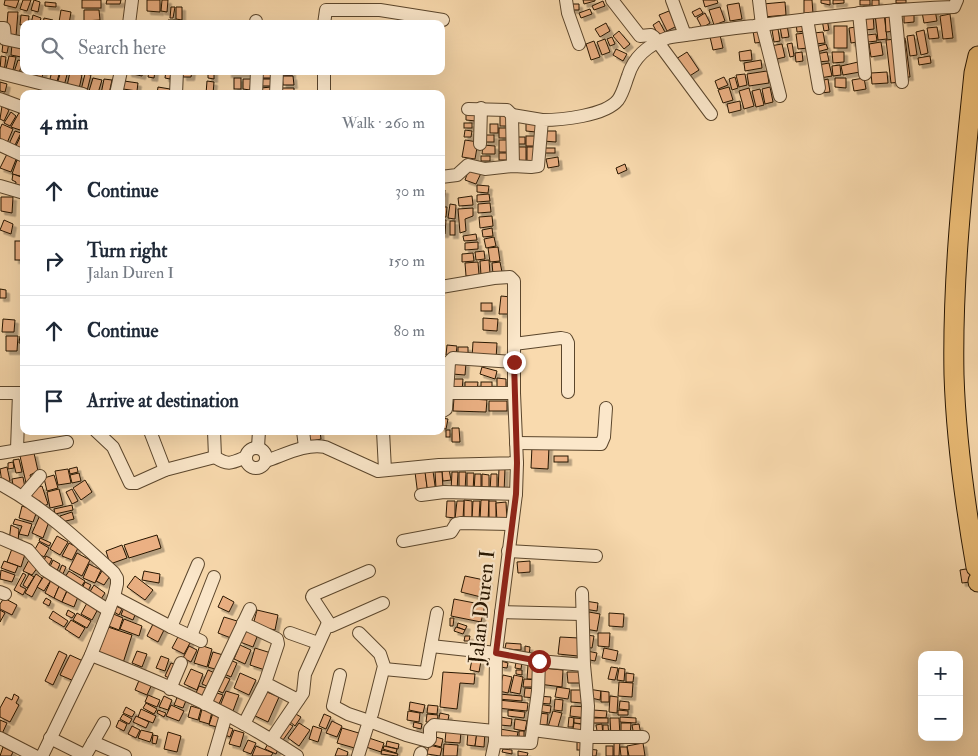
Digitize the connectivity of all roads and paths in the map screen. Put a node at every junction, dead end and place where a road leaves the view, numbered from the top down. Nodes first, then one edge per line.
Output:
1 (132, 0) edge
2 (566, 0) edge
3 (612, 0) edge
4 (672, 0) edge
5 (759, 0) edge
6 (957, 0) edge
7 (920, 4) edge
8 (324, 5) edge
9 (895, 10) junction
10 (859, 13) junction
11 (808, 19) junction
12 (130, 20) edge
13 (324, 20) edge
14 (443, 20) dead end
15 (762, 24) junction
16 (0, 28) edge
17 (685, 35) junction
18 (20, 42) edge
19 (657, 43) junction
20 (579, 44) dead end
21 (978, 56) edge
22 (0, 73) edge
23 (865, 74) dead end
24 (120, 75) edge
25 (177, 75) edge
26 (256, 75) edge
27 (277, 75) edge
28 (324, 75) edge
29 (902, 82) dead end
30 (819, 88) dead end
31 (58, 90) edge
32 (117, 90) edge
33 (176, 90) edge
34 (256, 90) edge
35 (276, 90) edge
36 (324, 90) edge
37 (780, 96) dead end
38 (0, 99) edge
39 (20, 106) edge
40 (481, 108) junction
41 (468, 109) dead end
42 (711, 114) dead end
43 (512, 115) junction
44 (542, 120) junction
45 (480, 144) dead end
46 (0, 145) edge
47 (20, 154) edge
48 (513, 166) junction
49 (445, 176) edge
50 (0, 186) edge
51 (20, 193) edge
52 (445, 286) edge
53 (514, 344) junction
54 (514, 362) junction
55 (0, 392) edge
56 (446, 392) junction
57 (568, 392) dead end
58 (20, 393) edge
59 (514, 393) junction
60 (20, 407) edge
61 (606, 408) dead end
62 (445, 410) edge
63 (100, 435) edge
64 (151, 435) edge
65 (214, 435) edge
66 (259, 435) edge
67 (304, 435) edge
68 (383, 435) edge
69 (67, 442) dead end
70 (516, 443) junction
71 (258, 447) junction
72 (305, 447) junction
73 (17, 449) junction
74 (0, 453) edge
75 (215, 457) junction
76 (246, 458) junction
77 (266, 461) junction
78 (517, 463) junction
79 (164, 470) junction
80 (385, 470) junction
81 (40, 476) dead end
82 (0, 484) edge
83 (516, 494) junction
84 (421, 495) dead end
85 (23, 496) junction
86 (511, 524) junction
87 (0, 538) edge
88 (403, 541) dead end
89 (508, 551) junction
90 (596, 556) dead end
91 (198, 564) dead end
92 (368, 571) dead end
93 (214, 577) dead end
94 (977, 577) edge
95 (582, 593) dead end
96 (114, 597) junction
97 (384, 603) dead end
98 (250, 609) dead end
99 (108, 610) junction
100 (501, 612) junction
101 (437, 613) dead end
102 (582, 614) junction
103 (243, 623) junction
104 (328, 623) junction
105 (171, 628) junction
106 (290, 633) dead end
107 (359, 633) dead end
108 (318, 643) junction
109 (431, 646) junction
110 (496, 653) junction
111 (90, 655) junction
112 (539, 661) junction
113 (181, 663) dead end
114 (584, 664) junction
115 (384, 668) junction
116 (340, 675) dead end
117 (265, 683) junction
118 (170, 688) junction
119 (298, 700) junction
120 (204, 704) junction
121 (226, 715) junction
122 (370, 717) junction
123 (104, 723) dead end
124 (244, 724) junction
125 (533, 730) junction
126 (495, 736) junction
127 (587, 737) junction
128 (643, 737) dead end
129 (0, 738) edge
130 (50, 738) junction
131 (271, 740) junction
132 (93, 742) junction
133 (35, 756) edge
134 (42, 756) edge
135 (86, 756) edge
136 (126, 756) edge
137 (214, 756) edge
138 (297, 756) edge
139 (358, 756) edge
140 (492, 756) edge
141 (586, 756) edge

1 - 12 street
2 - 20 street
3 - 19 street
4 - 17 street
5 - 15 street
6 - 7 street
7 - 9 street
8 - 13 street
8 - 14 street
9 - 10 street
9 - 29 street
10 - 11 street
10 - 23 street
11 - 15 street
11 - 30 street
15 - 17 street
15 - 37 street
16 - 18 street
17 - 19 street
19 - 42 street
19 - 44 street
21 - 94 highway
22 - 31 street
24 - 32 street
25 - 33 street
26 - 34 street
27 - 35 street
28 - 36 street
38 - 39 street
40 - 41 street
40 - 43 street
40 - 45 street
43 - 44 street
43 - 48 street
44 - 48 street
46 - 47 street
48 - 49 street
50 - 51 street
52 - 53 street, Jalan Duren I
53 - 54 street, Jalan Duren I
53 - 57 street
54 - 56 street
54 - 59 street, Jalan Duren I
55 - 58 street
56 - 59 street
56 - 62 street
59 - 70 street, Jalan Duren I
60 - 73 street
61 - 70 street
63 - 79 street
64 - 79 street
65 - 75 street
66 - 71 street
67 - 72 street
68 - 80 street
69 - 73 street
70 - 78 street, Jalan Duren I
71 - 76 street
71 - 77 street
72 - 77 street
72 - 80 street
73 - 74 street
75 - 76 street
75 - 79 street
76 - 77 street
78 - 80 street
78 - 83 street, Jalan Duren I
81 - 85 street
82 - 85 street
83 - 84 street
83 - 86 street, Jalan Duren I
85 - 96 street
86 - 88 street
86 - 89 street, Jalan Duren I
87 - 99 street
89 - 90 street
89 - 100 street, Jalan Duren I
91 - 105 street
92 - 104 street
93 - 105 street
95 - 102 street
96 - 99 street
96 - 105 street
97 - 104 street
98 - 103 street
99 - 111 street
100 - 102 street
100 - 110 street, Jalan Duren I
101 - 109 street
102 - 114 street
103 - 117 street
103 - 120 street
104 - 108 street
106 - 108 street
107 - 115 street
108 - 119 street
109 - 110 street
109 - 115 street
110 - 112 street
110 - 126 street, Jalan Duren I
111 - 118 street
111 - 130 street
112 - 114 street
112 - 125 street
113 - 118 street
114 - 127 street
115 - 122 street
116 - 122 street
117 - 119 street
117 - 124 street
118 - 120 street
119 - 131 street
120 - 121 street
121 - 124 street
121 - 137 street
122 - 126 street
122 - 139 street
123 - 132 street
124 - 131 street
125 - 126 street
125 - 127 street
126 - 140 street, Jalan Duren I
127 - 128 street
127 - 141 street
129 - 133 street
130 - 134 street
130 - 135 street
131 - 138 street
132 - 135 street
132 - 136 street

